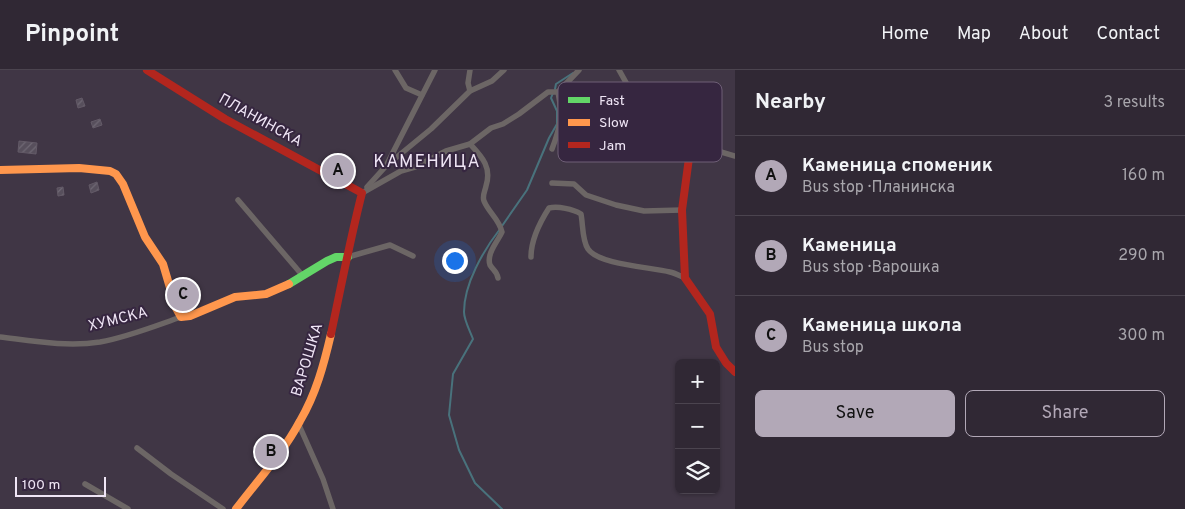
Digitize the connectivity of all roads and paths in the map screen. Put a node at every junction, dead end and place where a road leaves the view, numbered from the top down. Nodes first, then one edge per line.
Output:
1 (147, 70) edge
2 (396, 70) edge
3 (435, 70) edge
4 (470, 70) edge
5 (504, 70) edge
6 (579, 70) edge
7 (619, 70) edge
8 (568, 82) edge
9 (626, 82) edge
10 (470, 91) junction
11 (558, 92) edge
12 (422, 95) junction
13 (557, 136) edge
14 (470, 144) junction
15 (552, 149) dead end
16 (722, 152) edge
17 (735, 156) edge
18 (688, 162) edge
19 (386, 166) junction
20 (0, 170) edge
21 (552, 182) dead end
22 (362, 193) junction
23 (238, 200) dead end
24 (682, 210) junction
25 (413, 256) dead end
26 (348, 257) junction
27 (531, 257) dead end
28 (303, 276) junction
29 (498, 278) dead end
30 (684, 278) junction
31 (181, 316) junction
32 (0, 337) edge
33 (735, 372) edge
34 (299, 425) junction
35 (137, 448) dead end
36 (86, 484) dead end
37 (128, 509) edge
38 (223, 509) edge
39 (236, 509) edge
40 (333, 509) edge

1 - 22 street, ПЛАНИНСКА
2 - 12 street
3 - 12 street
4 - 10 street
5 - 10 street
6 - 8 street
7 - 9 street
10 - 19 street
11 - 14 street
12 - 19 street
13 - 15 street
14 - 22 street
14 - 29 street
16 - 17 street
18 - 24 street
19 - 22 street
20 - 31 street
21 - 24 street
22 - 26 street, ВАРОШКА
23 - 28 street
24 - 30 street
25 - 26 street
26 - 28 street, ХУМСКА
26 - 34 street, ВАРОШКА
27 - 30 street
28 - 31 street, ХУМСКА
30 - 33 street
31 - 32 street, ХУМСКА
34 - 39 street, ВАРОШКА
34 - 40 street
35 - 38 street
36 - 37 street

